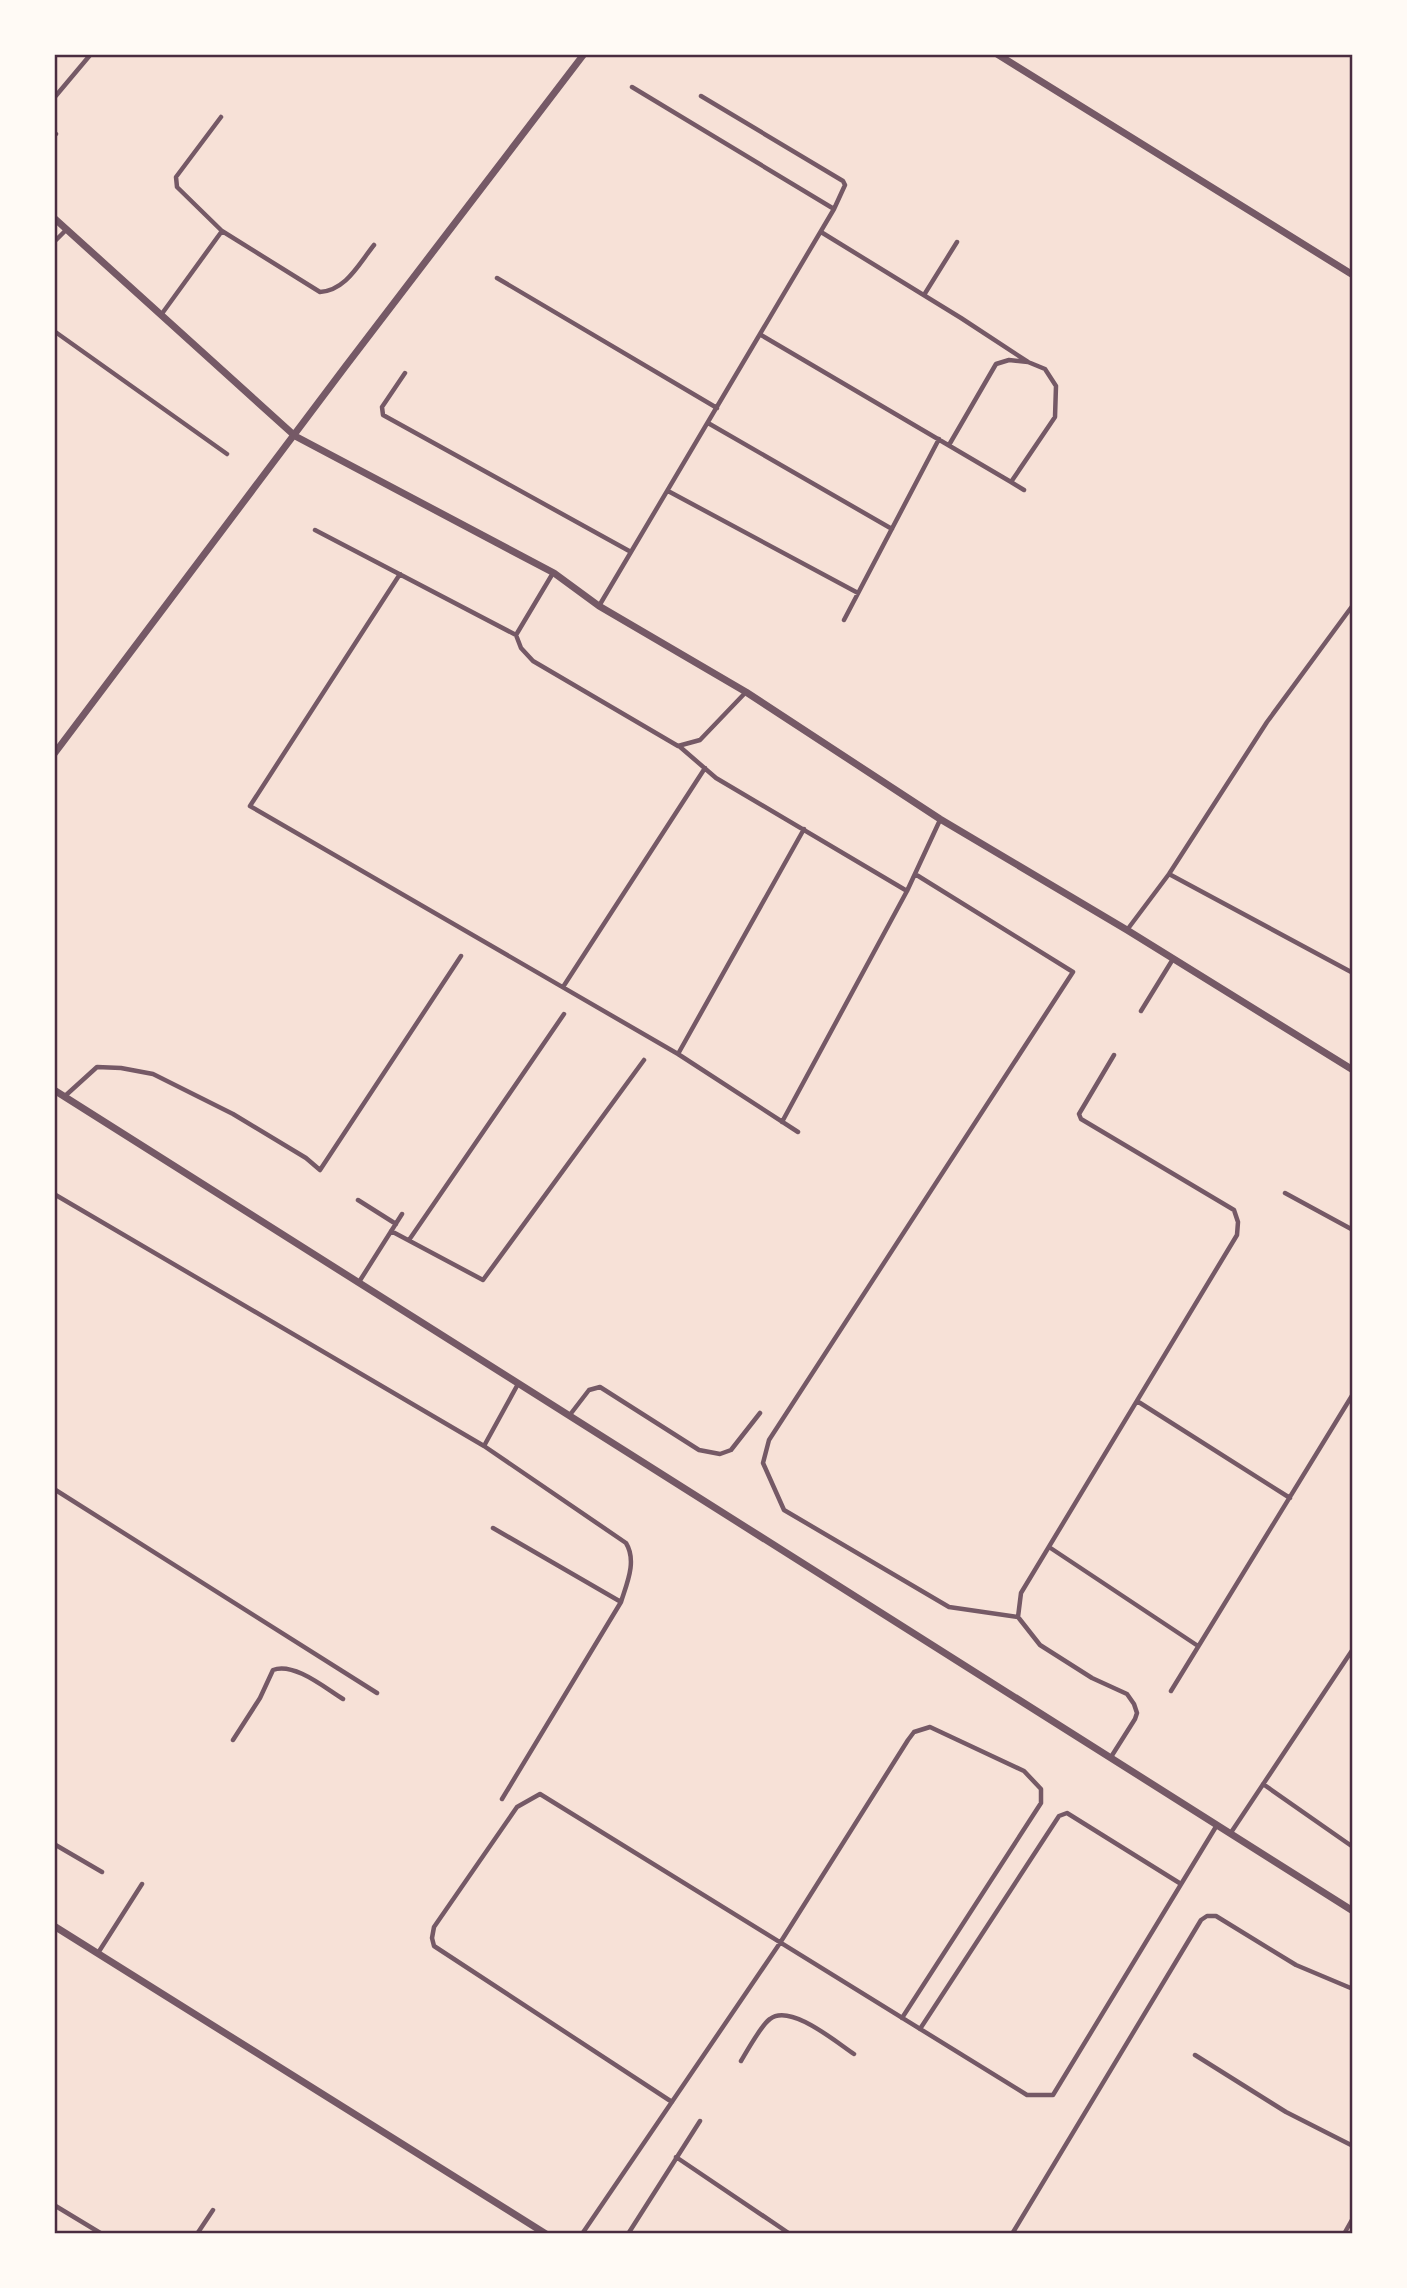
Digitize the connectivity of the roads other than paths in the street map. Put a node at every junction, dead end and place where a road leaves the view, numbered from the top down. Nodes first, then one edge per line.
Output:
1 (91, 54) edge
2 (584, 54) edge
3 (997, 54) edge
4 (632, 87) dead end
5 (701, 96) dead end
6 (54, 98) edge
7 (221, 117) dead end
8 (834, 209) junction
9 (54, 218) edge
10 (66, 230) junction
11 (222, 231) junction
12 (821, 233) junction
13 (54, 242) edge
14 (957, 242) dead end
15 (374, 246) dead end
16 (1353, 275) edge
17 (497, 278) dead end
18 (924, 295) junction
19 (160, 315) junction
20 (54, 331) edge
21 (761, 335) junction
22 (1028, 362) junction
23 (405, 373) dead end
24 (717, 408) junction
25 (708, 423) junction
26 (295, 436) junction
27 (939, 439) junction
28 (949, 445) junction
29 (227, 454) dead end
30 (1011, 482) junction
31 (1024, 490) dead end
32 (668, 491) junction
33 (892, 529) junction
34 (315, 530) dead end
35 (631, 552) junction
36 (554, 573) junction
37 (400, 574) junction
38 (858, 593) junction
39 (1353, 605) edge
40 (599, 607) junction
41 (844, 620) dead end
42 (516, 635) junction
43 (746, 692) junction
44 (678, 746) junction
45 (54, 754) edge
46 (705, 768) junction
47 (940, 819) junction
48 (804, 829) junction
49 (915, 874) junction
50 (1169, 874) junction
51 (907, 891) junction
52 (1127, 930) junction
53 (461, 956) dead end
54 (1173, 959) junction
55 (1353, 973) edge
56 (563, 988) junction
57 (1141, 1011) dead end
58 (564, 1014) dead end
59 (678, 1054) junction
60 (1114, 1055) dead end
61 (644, 1060) dead end
62 (1353, 1070) edge
63 (54, 1090) edge
64 (65, 1096) junction
65 (782, 1122) junction
66 (798, 1132) dead end
67 (1286, 1193) dead end
68 (54, 1194) edge
69 (359, 1200) dead end
70 (402, 1214) dead end
71 (396, 1224) junction
72 (1353, 1230) edge
73 (391, 1231) junction
74 (409, 1240) junction
75 (359, 1282) junction
76 (518, 1383) junction
77 (1353, 1394) edge
78 (1137, 1401) junction
79 (760, 1413) dead end
80 (569, 1416) junction
81 (484, 1446) junction
82 (54, 1489) edge
83 (1290, 1498) junction
84 (493, 1528) dead end
85 (1049, 1547) junction
86 (621, 1602) junction
87 (1018, 1617) junction
88 (1198, 1646) junction
89 (1353, 1649) edge
90 (1171, 1691) dead end
91 (377, 1693) dead end
92 (344, 1699) dead end
93 (233, 1740) dead end
94 (1110, 1758) junction
95 (1263, 1784) junction
96 (502, 1799) dead end
97 (1217, 1825) junction
98 (1230, 1834) junction
99 (54, 1844) edge
100 (1353, 1847) edge
101 (102, 1872) dead end
102 (142, 1884) dead end
103 (1181, 1884) junction
104 (1353, 1911) edge
105 (54, 1926) edge
106 (780, 1942) junction
107 (98, 1953) junction
108 (1353, 1989) edge
109 (902, 2018) junction
110 (920, 2029) junction
111 (854, 2054) dead end
112 (1195, 2055) dead end
113 (741, 2061) dead end
114 (672, 2102) junction
115 (700, 2121) dead end
116 (1353, 2146) edge
117 (676, 2157) junction
118 (54, 2204) edge
119 (213, 2210) dead end
120 (1353, 2218) edge
121 (102, 2234) edge
122 (197, 2234) edge
123 (546, 2234) edge
124 (582, 2234) edge
125 (628, 2234) edge
126 (790, 2234) edge
127 (1012, 2234) edge
128 (1344, 2234) edge

1 - 6 lane
2 - 26 street
3 - 16 street
4 - 8 lane
5 - 8 lane
7 - 11 lane
8 - 12 lane
9 - 10 street
10 - 13 lane
10 - 19 street
11 - 15 lane
11 - 19 lane
12 - 18 lane
12 - 21 lane
14 - 18 lane
17 - 24 lane
18 - 22 lane
19 - 26 street
20 - 29 lane
21 - 24 lane
21 - 27 lane
22 - 28 lane
22 - 30 lane
23 - 35 lane
24 - 25 lane
25 - 32 lane
25 - 33 lane
26 - 36 street
26 - 45 street
27 - 28 lane
27 - 33 lane
28 - 30 lane
30 - 31 lane
32 - 35 lane
32 - 38 lane
33 - 38 lane
34 - 37 lane
35 - 40 lane
36 - 40 street
36 - 42 lane
37 - 42 lane
37 - 56 lane
38 - 41 lane
39 - 50 lane
40 - 43 street
42 - 44 lane
43 - 44 lane
43 - 47 street
44 - 46 lane
46 - 48 lane
46 - 56 lane
47 - 49 lane
47 - 52 street
48 - 51 lane
48 - 59 lane
49 - 51 lane
49 - 87 lane
50 - 52 lane
50 - 55 lane
51 - 65 lane
52 - 54 street
53 - 64 lane
54 - 57 lane
54 - 62 street
56 - 59 lane
58 - 74 lane
59 - 65 lane
60 - 78 lane
61 - 74 lane
63 - 64 street
64 - 75 street
65 - 66 lane
67 - 72 lane
68 - 81 lane
69 - 71 lane
70 - 71 lane
71 - 73 lane
73 - 74 lane
73 - 75 lane
75 - 76 street
76 - 80 street
76 - 81 lane
77 - 83 lane
78 - 83 lane
78 - 85 lane
79 - 80 lane
80 - 94 street
81 - 86 lane
82 - 91 lane
83 - 88 lane
84 - 86 lane
85 - 87 lane
85 - 88 lane
86 - 96 lane
87 - 94 lane
88 - 90 lane
89 - 95 lane
92 - 93 lane
94 - 97 street
95 - 98 lane
95 - 100 lane
97 - 98 street
97 - 103 lane
98 - 104 street
99 - 101 lane
102 - 107 lane
103 - 110 lane
103 - 110 lane
105 - 107 street
106 - 109 lane
106 - 109 lane
106 - 114 lane
106 - 114 lane
107 - 123 street
108 - 127 lane
109 - 110 lane
111 - 113 lane
112 - 116 lane
114 - 124 lane
115 - 117 lane
117 - 125 lane
117 - 126 lane
118 - 121 lane
119 - 122 lane
120 - 128 lane

